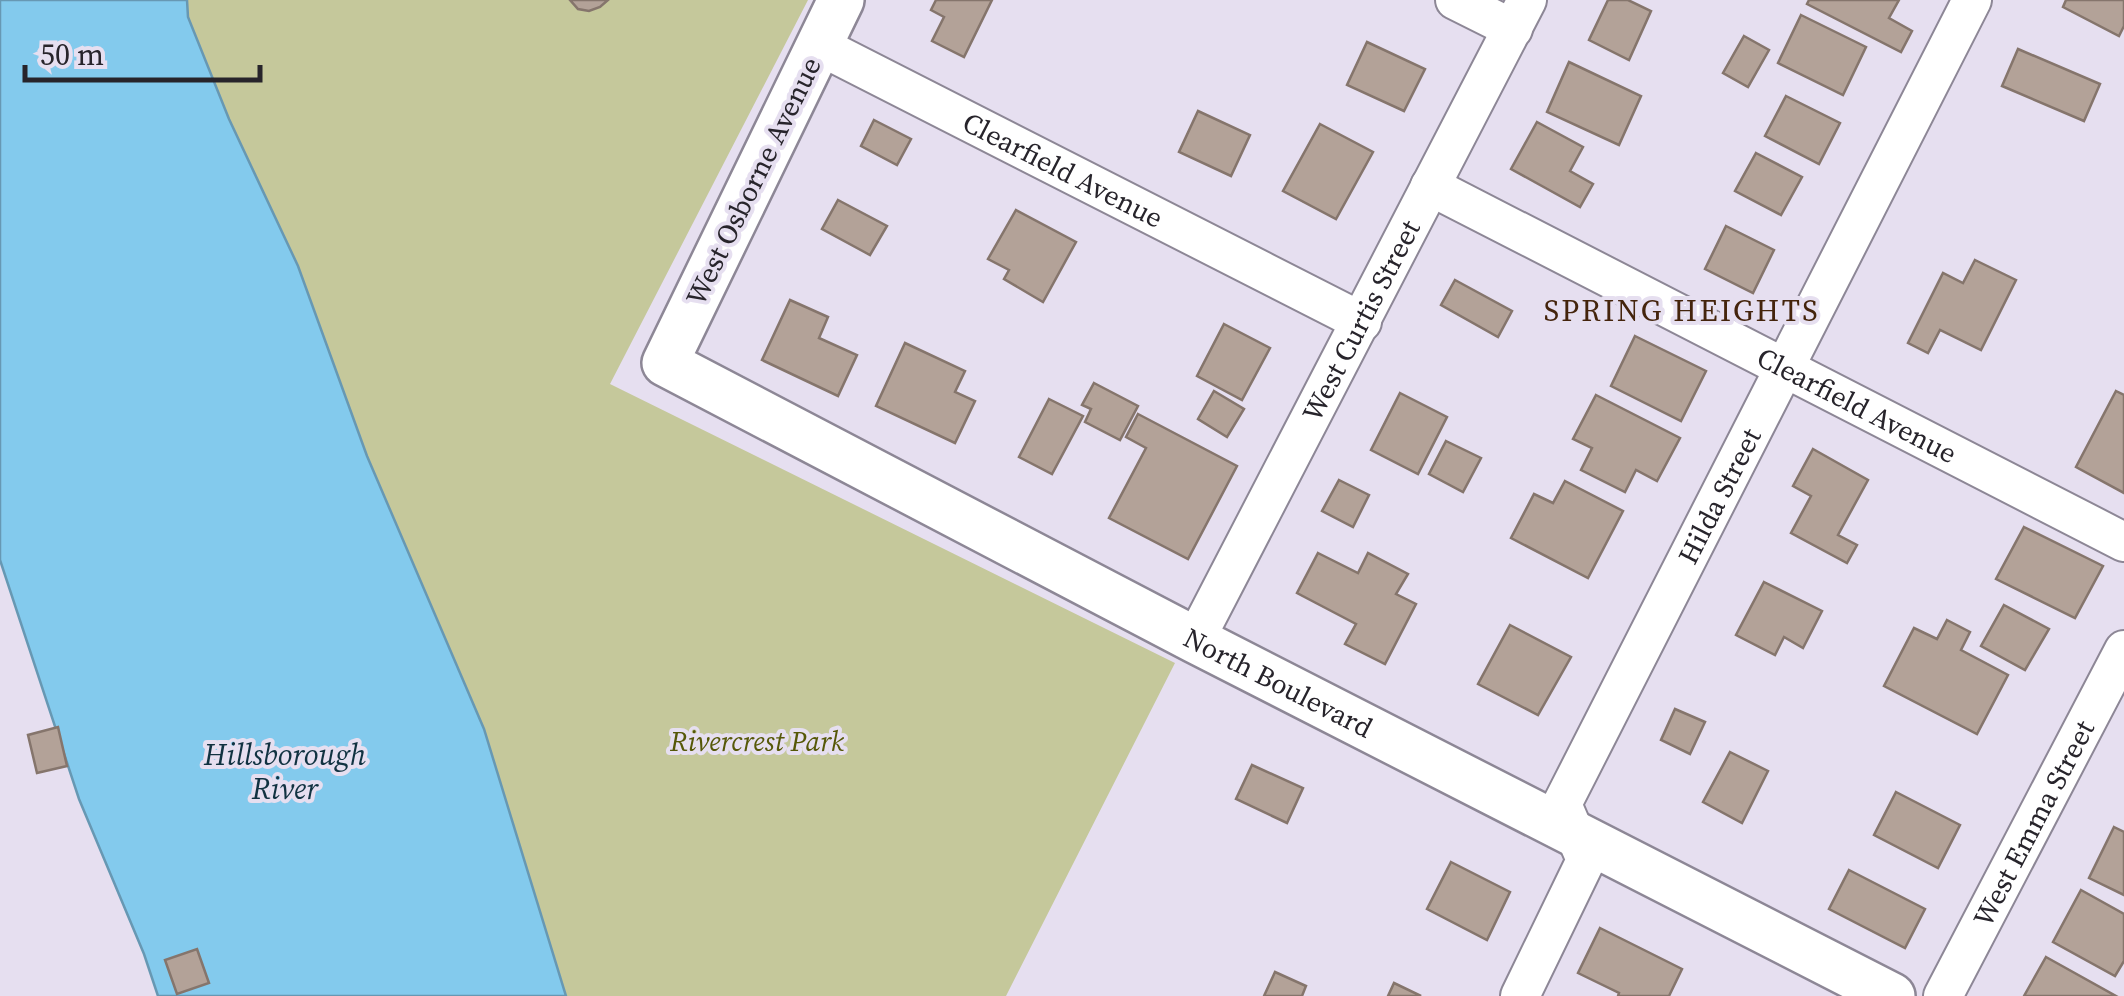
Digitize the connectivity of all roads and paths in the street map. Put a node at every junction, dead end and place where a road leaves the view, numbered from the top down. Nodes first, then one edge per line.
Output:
1 (841, 0) edge
2 (1456, 0) edge
3 (1972, 0) edge
4 (1520, 15) edge
5 (818, 44) junction
6 (1430, 186) junction
7 (1362, 322) junction
8 (665, 363) joint
9 (1784, 368) junction
10 (2124, 542) edge
11 (1195, 640) junction
12 (2124, 650) edge
13 (1576, 834) junction
14 (1520, 996) edge
15 (1892, 996) edge
16 (1944, 996) edge

1 - 5 street, West Osborne Avenue
2 - 4 street
3 - 9 street, Hilda Street
4 - 6 street, West Curtis Street
5 - 7 street, Clearfield Avenue
5 - 8 street, West Osborne Avenue
6 - 7 street, West Curtis Street
6 - 9 street, Clearfield Avenue
7 - 11 street, West Curtis Street
8 - 11 street, North Boulevard
9 - 10 street, Clearfield Avenue
9 - 13 street, Hilda Street
11 - 13 street, North Boulevard
12 - 16 street, West Emma Street
13 - 14 street, Hilda Street
13 - 15 street, North Boulevard

